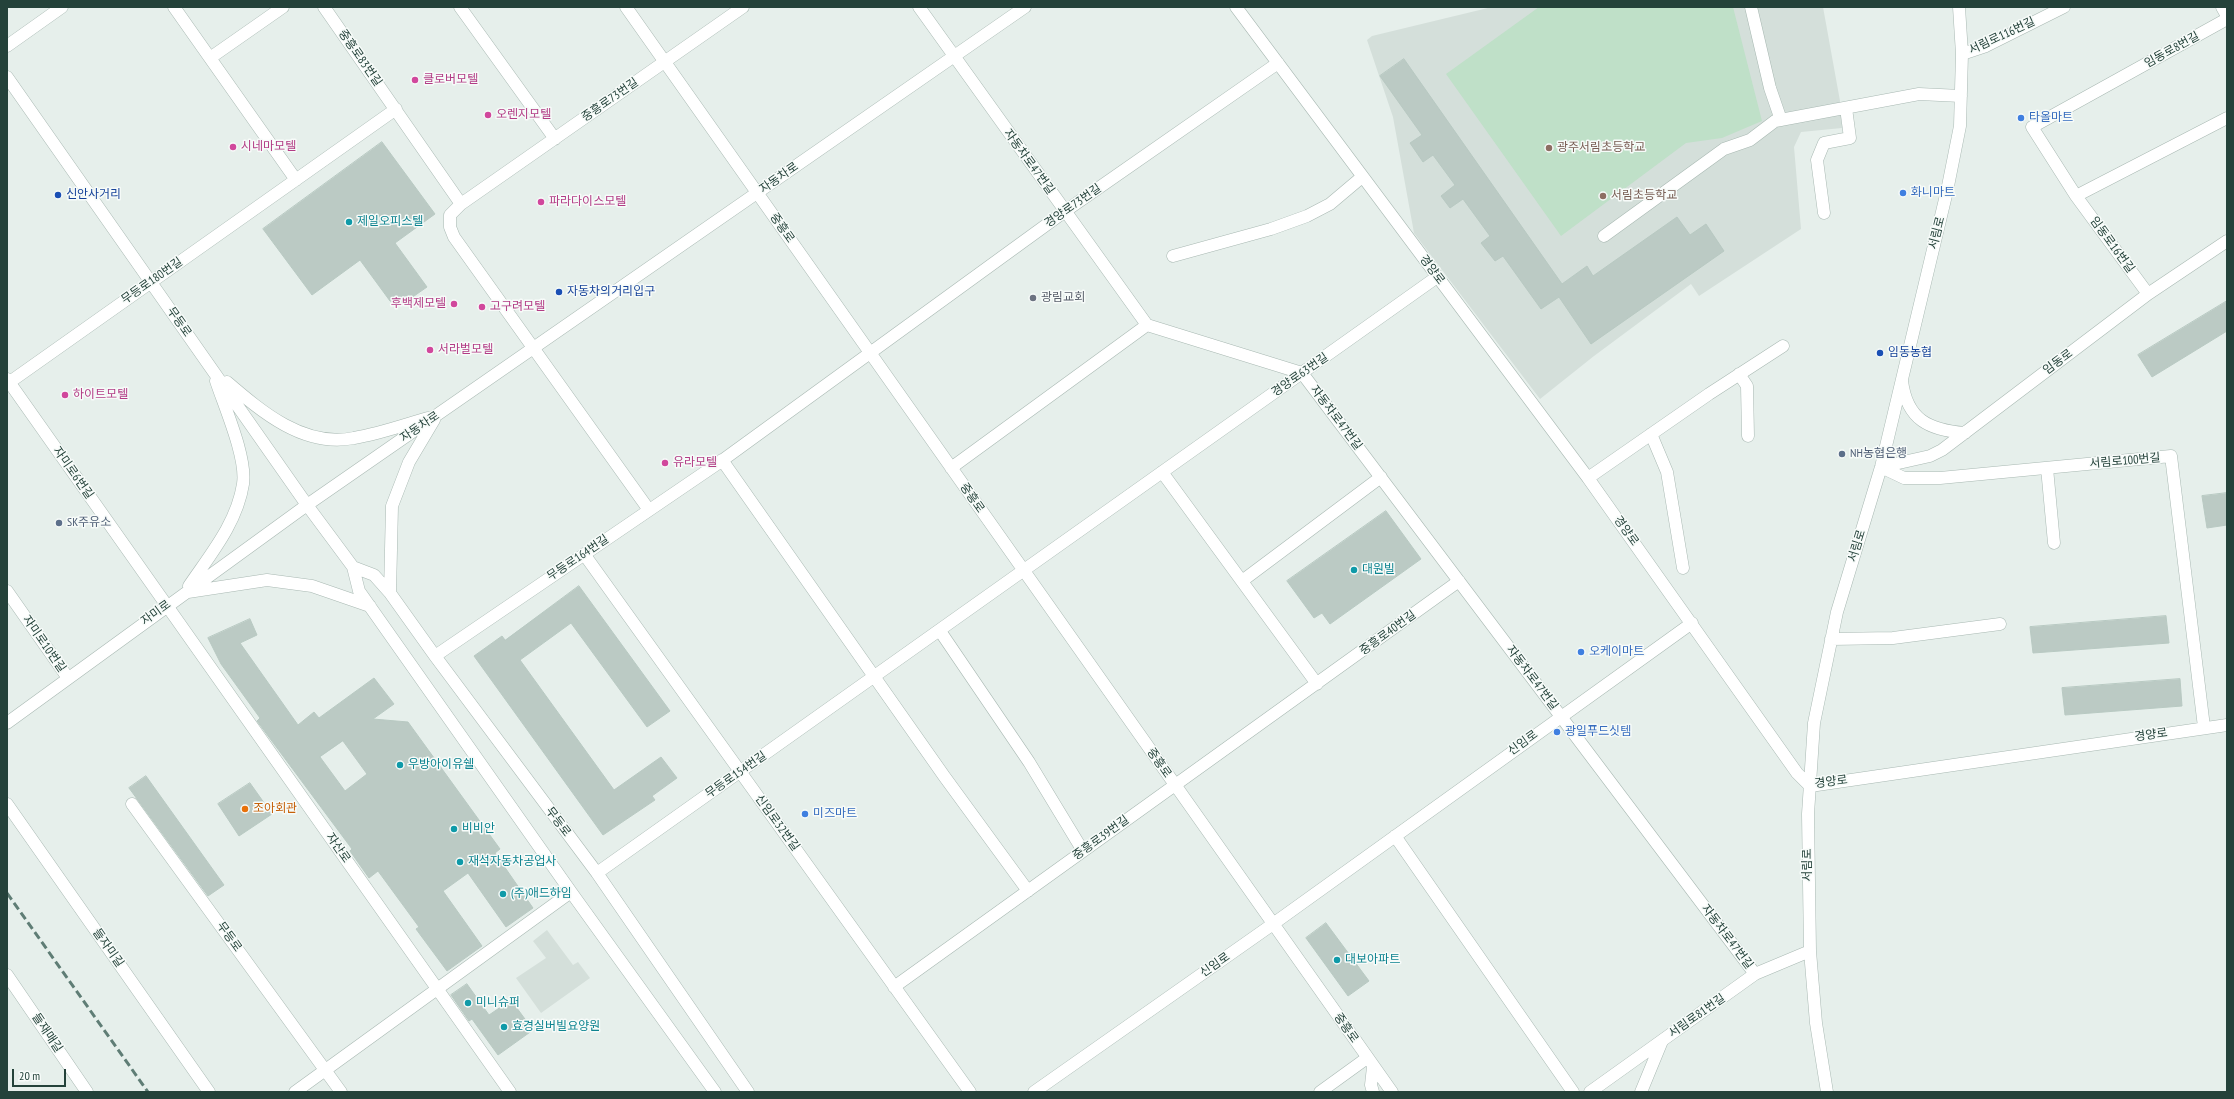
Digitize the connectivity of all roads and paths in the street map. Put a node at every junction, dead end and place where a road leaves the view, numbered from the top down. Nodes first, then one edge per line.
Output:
1 (62, 7) edge
2 (174, 7) edge
3 (283, 7) edge
4 (324, 7) edge
5 (460, 7) edge
6 (626, 7) edge
7 (744, 7) edge
8 (918, 7) edge
9 (1025, 7) edge
10 (1236, 7) edge
11 (1751, 7) edge
12 (1959, 7) edge
13 (2064, 7) edge
14 (2222, 7) edge
15 (2227, 18) edge
16 (7, 46) edge
17 (1962, 54) junction
18 (954, 57) junction
19 (210, 58) junction
20 (665, 62) junction
21 (1278, 63) junction
22 (7, 77) edge
23 (2116, 80) joint
24 (1961, 96) junction
25 (1846, 108) junction
26 (396, 109) junction
27 (2227, 118) edge
28 (1782, 120) junction
29 (555, 139) junction
30 (1362, 177) junction
31 (296, 180) junction
32 (757, 193) junction
33 (2076, 196) junction
34 (461, 204) junction
35 (1064, 212) junction
36 (1824, 213) dead end
37 (1604, 236) dead end
38 (2227, 241) edge
39 (1173, 256) dead end
40 (1437, 277) junction
41 (151, 282) junction
42 (2148, 294) junction
43 (1147, 325) junction
44 (1783, 346) dead end
45 (532, 349) junction
46 (871, 354) junction
47 (212, 369) junction
48 (1302, 373) junction
49 (1739, 374) junction
50 (1902, 377) junction
51 (8, 382) edge
52 (437, 416) junction
53 (1965, 433) junction
54 (1651, 434) junction
55 (1748, 436) dead end
56 (722, 460) junction
57 (1880, 466) junction
58 (951, 468) junction
59 (2047, 468) junction
60 (1162, 472) junction
61 (1381, 477) junction
62 (1588, 478) junction
63 (307, 505) junction
64 (649, 510) junction
65 (2054, 543) dead end
66 (584, 554) junction
67 (353, 567) junction
68 (1683, 568) dead end
69 (1024, 571) junction
70 (1242, 581) junction
71 (1459, 581) junction
72 (7, 591) edge
73 (185, 592) junction
74 (390, 593) junction
75 (166, 605) junction
76 (370, 606) junction
77 (1692, 623) junction
78 (2000, 624) dead end
79 (940, 631) junction
80 (1831, 639) junction
81 (435, 656) junction
82 (68, 678) junction
83 (875, 678) junction
84 (1317, 684) junction
85 (1561, 716) junction
86 (7, 723) edge
87 (2227, 725) edge
88 (2204, 728) junction
89 (740, 772) junction
90 (1175, 786) junction
91 (1810, 786) junction
92 (7, 804) edge
93 (132, 804) dead end
94 (1395, 836) junction
95 (1083, 851) junction
96 (597, 873) junction
97 (1028, 891) junction
98 (571, 892) junction
99 (1273, 924) junction
100 (1810, 951) junction
101 (7, 974) edge
102 (1755, 974) junction
103 (894, 987) junction
104 (438, 990) junction
105 (1662, 1040) junction
106 (1370, 1063) junction
107 (325, 1070) junction
108 (87, 1092) edge
109 (209, 1092) edge
110 (295, 1092) edge
111 (341, 1092) edge
112 (510, 1092) edge
113 (715, 1092) edge
114 (748, 1092) edge
115 (970, 1092) edge
116 (1034, 1092) edge
117 (1320, 1092) edge
118 (1373, 1092) edge
119 (1392, 1092) edge
120 (1573, 1092) edge
121 (1590, 1092) edge
122 (1641, 1092) edge
123 (1827, 1092) edge

1 - 16 street
2 - 19 street
3 - 19 street
4 - 26 street, 중흥로83번길
5 - 29 street
6 - 20 street, 중흥로
7 - 20 street, 중흥로73번길
8 - 18 street, 자동차로47번길
9 - 18 street, 자동차로
10 - 21 street, 경양로
11 - 28 street
12 - 17 street, 서림로
13 - 17 street, 서림로116번길
14 - 15 street, 임동로8번길
15 - 23 street, 임동로8번길
17 - 24 street, 서림로
18 - 32 street, 자동차로
18 - 35 street, 자동차로47번길
19 - 31 street
20 - 29 street, 중흥로73번길
20 - 32 street, 중흥로
21 - 30 street, 경양로
21 - 35 street, 경양로73번길
22 - 41 street, 무등로
23 - 33 street, 임동로16번길
24 - 25 street
24 - 50 street, 서림로
25 - 28 street
25 - 36 street
26 - 31 street, 무등로180번길
26 - 34 street
27 - 33 street
28 - 37 street
29 - 34 street, 중흥로73번길
30 - 39 street
30 - 40 street, 경양로
31 - 41 street, 무등로180번길
32 - 45 street, 자동차로
32 - 46 street, 중흥로
33 - 42 street, 임동로16번길
34 - 45 street, 중흥로73번길
35 - 43 street, 자동차로47번길
35 - 46 street, 경양로73번길
38 - 42 street, 임동로
40 - 48 street, 경양로63번길
40 - 62 street, 경양로
41 - 47 street, 무등로
41 - 51 street, 무등로180번길
42 - 53 street, 임동로
43 - 48 street
43 - 58 street
44 - 49 street
45 - 52 street, 자동차로
45 - 64 street
46 - 56 street, 무등로164번길
46 - 58 street, 중흥로
47 - 52 street
47 - 63 street, 무등로
47 - 73 street
48 - 60 street, 경양로63번길
48 - 61 street, 자동차로47번길
49 - 54 street
49 - 55 street
50 - 53 street
50 - 57 street, 서림로
51 - 75 street, 자미로6번길
52 - 63 street, 자동차로
52 - 74 street
53 - 57 street, 임동로
54 - 62 street
54 - 68 street
56 - 64 street, 무등로164번길
56 - 83 street
57 - 59 street, 서림로100번길
57 - 80 street, 서림로
58 - 69 street, 중흥로
59 - 65 street
59 - 88 street, 서림로100번길
60 - 69 street, 경양로63번길
60 - 70 street
61 - 70 street
61 - 71 street, 자동차로47번길
62 - 77 street, 경양로
63 - 67 street, 무등로
63 - 73 street, 자미로
64 - 66 street, 무등로164번길
66 - 81 street, 무등로164번길
66 - 89 street, 신임로32번길
67 - 74 street, 무등로
67 - 76 street, 무등로
69 - 79 street, 무등로154번길
69 - 90 street, 중흥로
70 - 84 street
71 - 84 street, 중흥로40번길
71 - 85 street, 자동차로47번길
72 - 82 street, 자미로10번길
73 - 75 street, 자미로
73 - 76 street
74 - 81 street, 무등로
75 - 82 street, 자미로
75 - 104 street, 자산로
76 - 98 street, 무등로
77 - 85 street, 신임로
77 - 91 street, 경양로
78 - 80 street
79 - 83 street, 무등로154번길
79 - 95 street
80 - 91 street, 서림로
81 - 96 street, 무등로
82 - 86 street, 자미로
83 - 89 street, 무등로154번길
83 - 97 street
84 - 90 street, 중흥로40번길
85 - 94 street, 신임로
85 - 102 street, 자동차로47번길
87 - 88 street, 경양로
88 - 91 street, 경양로
89 - 96 street, 무등로154번길
89 - 103 street, 신임로32번길
90 - 95 street, 중흥로39번길
90 - 99 street, 중흥로
91 - 100 street, 서림로
92 - 109 street, 들자미길
93 - 107 street, 무등로
94 - 99 street, 신임로
94 - 120 street
95 - 97 street, 중흥로39번길
96 - 114 street, 무등로
97 - 103 street, 중흥로39번길
98 - 104 street
98 - 113 street, 무등로
99 - 106 street, 중흥로
99 - 116 street, 신임로
100 - 102 street, 서림로81번길
100 - 123 street, 서림로
101 - 108 street, 들재매길
102 - 105 street, 서림로81번길
103 - 115 street, 신임로32번길
104 - 107 street
104 - 112 street, 자산로
105 - 121 street, 서림로81번길
105 - 122 street
106 - 117 street
106 - 118 street
106 - 119 street, 중흥로
107 - 110 street
107 - 111 street, 무등로

